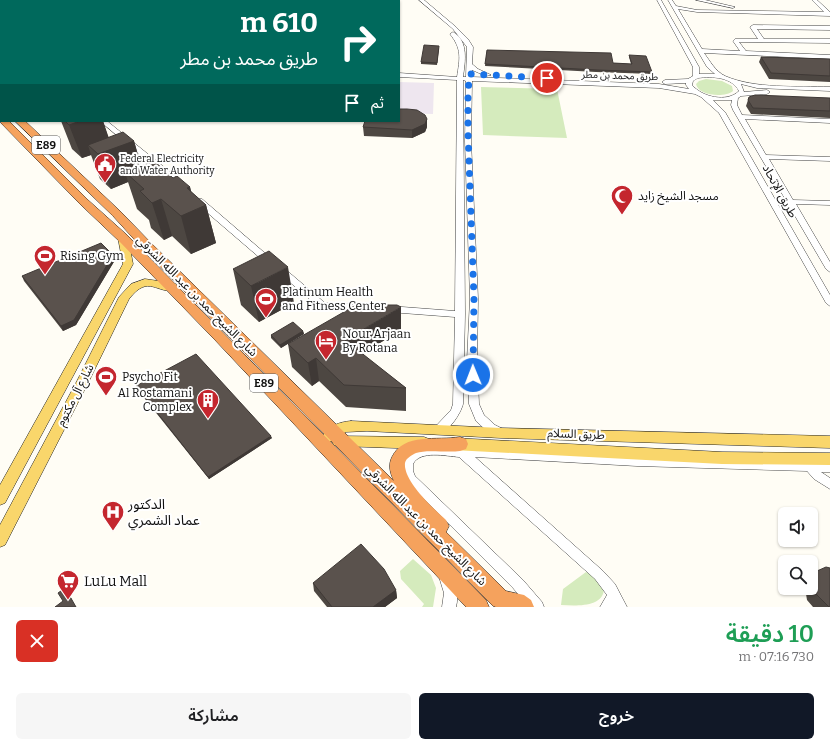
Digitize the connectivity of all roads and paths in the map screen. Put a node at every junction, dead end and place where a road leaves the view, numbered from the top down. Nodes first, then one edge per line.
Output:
1 (414, 0) edge
2 (421, 0) edge
3 (659, 0) edge
4 (670, 0) edge
5 (698, 0) edge
6 (814, 0) edge
7 (674, 7) junction
8 (823, 9) junction
9 (762, 10) junction
10 (697, 11) junction
11 (829, 12) edge
12 (679, 16) junction
13 (827, 28) edge
14 (830, 35) edge
15 (762, 40) junction
16 (830, 41) edge
17 (701, 51) junction
18 (744, 53) junction
19 (830, 57) edge
20 (462, 65) junction
21 (470, 65) junction
22 (400, 71) edge
23 (450, 72) junction
24 (400, 75) edge
25 (488, 77) junction
26 (696, 77) junction
27 (723, 78) junction
28 (460, 79) junction
29 (469, 80) junction
30 (690, 81) junction
31 (732, 81) junction
32 (830, 89) edge
33 (696, 92) junction
34 (830, 94) edge
35 (738, 95) junction
36 (704, 96) junction
37 (740, 117) junction
38 (459, 119) junction
39 (468, 121) junction
40 (830, 121) edge
41 (5, 122) edge
42 (21, 122) edge
43 (30, 122) edge
44 (104, 122) edge
45 (0, 126) edge
46 (763, 157) junction
47 (830, 159) edge
48 (45, 163) junction
49 (72, 170) junction
50 (459, 182) junction
51 (470, 187) junction
52 (790, 202) junction
53 (830, 203) edge
54 (123, 238) junction
55 (459, 243) junction
56 (471, 246) junction
57 (821, 254) junction
58 (830, 257) edge
59 (830, 269) edge
60 (172, 287) junction
61 (830, 303) edge
62 (112, 306) junction
63 (460, 314) junction
64 (460, 354) junction
65 (472, 358) junction
66 (242, 360) junction
67 (322, 420) junction
68 (440, 429) junction
69 (501, 433) junction
70 (830, 442) edge
71 (334, 445) junction
72 (461, 448) junction
73 (644, 457) junction
74 (830, 459) edge
75 (809, 466) junction
76 (830, 467) edge
77 (830, 484) edge
78 (0, 499) edge
79 (0, 540) edge
80 (439, 565) junction
81 (478, 577) junction
82 (617, 601) edge
83 (504, 603) edge
84 (449, 607) edge
85 (479, 607) edge
86 (524, 607) edge
87 (537, 607) edge
88 (607, 607) edge

1 - 20 street
2 - 21 street
3 - 26 street
4 - 7 street
5 - 9 street
6 - 8 street
7 - 10 street
7 - 12 street
8 - 9 street
8 - 11 street
9 - 10 street
9 - 11 street
10 - 12 street
12 - 17 street
13 - 14 street
13 - 15 street
15 - 16 street
15 - 18 street
17 - 18 street
17 - 27 street
18 - 19 street
20 - 23 street
20 - 28 street
21 - 25 street
21 - 29 street
22 - 23 street, طريق محمد بن مطر
23 - 28 street, طريق محمد بن مطر
24 - 28 street, طريق محمد بن مطر
25 - 29 street, طريق محمد بن مطر
25 - 30 street, طريق محمد بن مطر
25 - 33 street, طريق محمد بن مطر
26 - 27 street
26 - 30 street
27 - 31 street
28 - 29 street, طريق محمد بن مطر
28 - 38 street
29 - 39 street
30 - 33 street
31 - 32 street
31 - 35 street
33 - 36 street, طريق محمد بن مطر
34 - 35 street
35 - 36 street
35 - 37 street, طريق اﻹتحاد
36 - 61 street, طريق اﻹتحاد
37 - 40 street
37 - 46 street, طريق اﻹتحاد
38 - 39 street
38 - 50 street
39 - 51 street
41 - 48 highway, شارع الشيخ حمد بن عبد الله الشرقي / E89
42 - 49 highway, شارع الشيخ حمد بن عبد الله الشرقي / E89
43 - 49 highway
44 - 63 street
45 - 48 highway
46 - 47 street
46 - 52 street, طريق اﻹتحاد
48 - 54 highway, شارع الشيخ حمد بن عبد الله الشرقي / E89
49 - 67 highway, شارع الشيخ حمد بن عبد الله الشرقي / E89
50 - 51 street
50 - 55 street
51 - 56 street
52 - 53 street
52 - 57 street, طريق اﻹتحاد
54 - 60 highway, شارع الشيخ حمد بن عبد الله الشرقي / E89
54 - 62 main road, شارع آل مكتوم
55 - 56 street
55 - 63 street
56 - 65 street
57 - 58 street
57 - 59 street, طريق اﻹتحاد
60 - 62 main road, شارع آل مكتوم
60 - 66 highway, شارع الشيخ حمد بن عبد الله الشرقي / E89
62 - 78 main road, شارع آل مكتوم
62 - 79 main road, شارع آل مكتوم
63 - 64 street
64 - 65 street
64 - 68 street
65 - 69 street
66 - 67 highway
66 - 71 highway, شارع الشيخ حمد بن عبد الله الشرقي / E89
67 - 71 highway, شارع الشيخ حمد بن عبد الله الشرقي / E89
68 - 69 main road, طريق السلام
68 - 71 main road, طريق السلام
69 - 70 main road, طريق السلام
71 - 72 main road, طريق السلام
71 - 80 highway, شارع الشيخ حمد بن عبد الله الشرقي / E89
71 - 81 highway, شارع الشيخ حمد بن عبد الله الشرقي
72 - 73 main road, طريق السلام
72 - 81 highway
72 - 82 street
72 - 87 street
73 - 74 main road, طريق السلام
73 - 75 street
75 - 76 street
75 - 77 street
80 - 84 street
80 - 85 highway, شارع الشيخ حمد بن عبد الله الشرقي / E89
81 - 83 highway, شارع الشيخ حمد بن عبد الله الشرقي
82 - 88 street
83 - 86 highway

